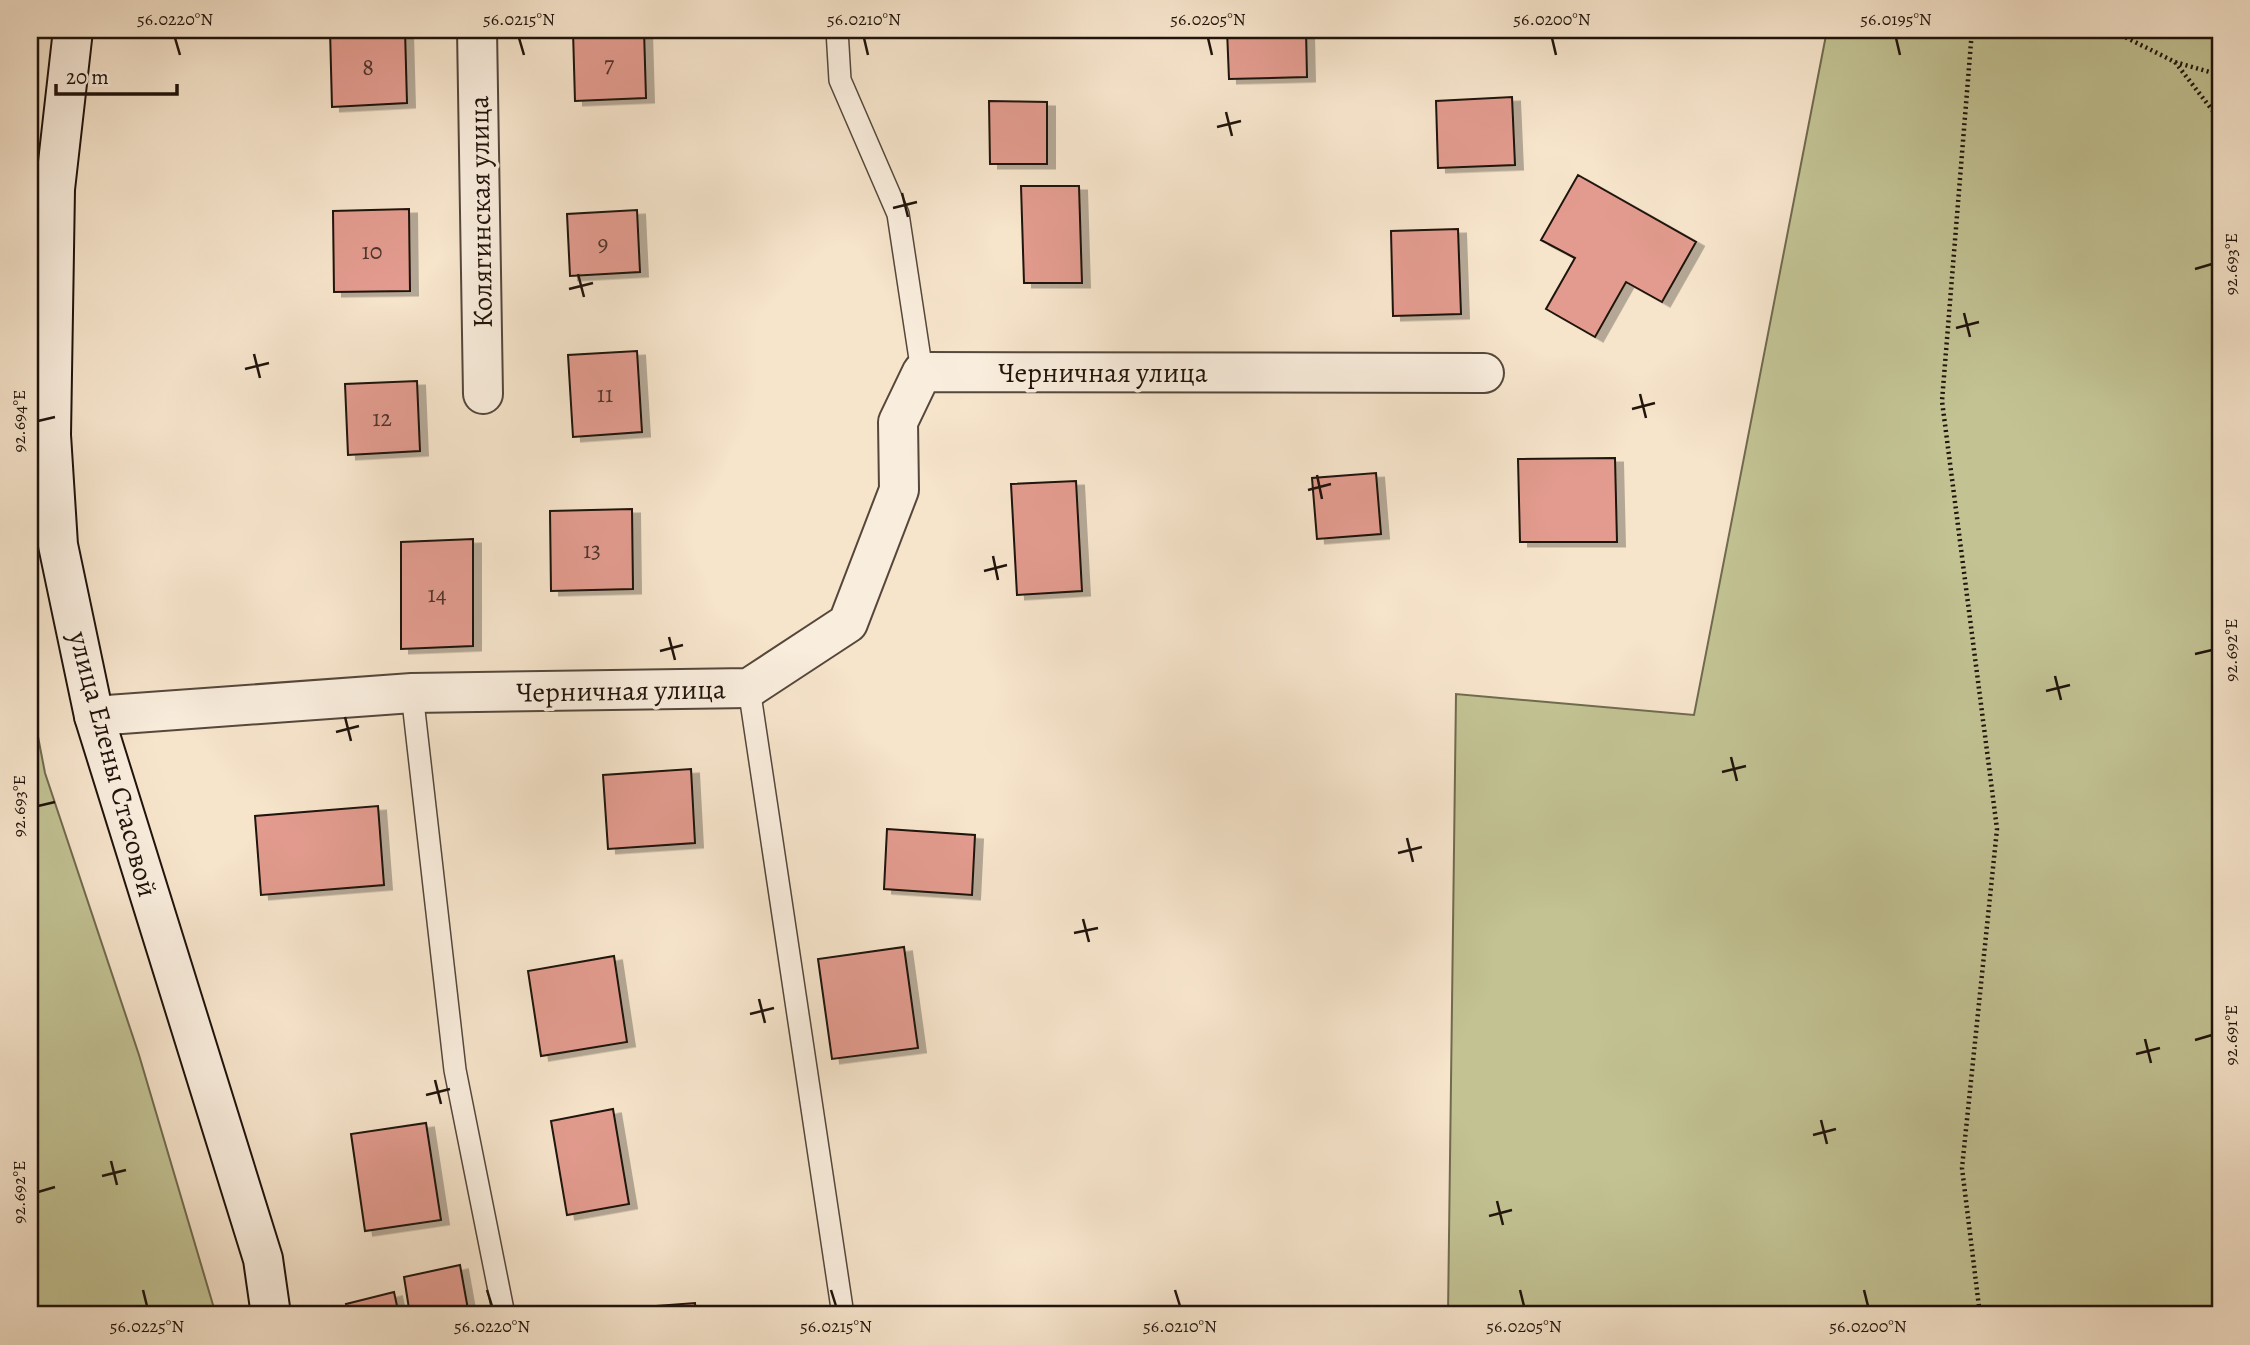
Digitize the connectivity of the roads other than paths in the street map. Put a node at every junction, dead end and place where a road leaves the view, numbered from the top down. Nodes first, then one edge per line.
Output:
1 (73, 30) edge
2 (477, 30) edge
3 (837, 30) edge
4 (922, 372) junction
5 (1484, 373) dead end
6 (484, 394) dead end
7 (749, 688) junction
8 (412, 693) junction
9 (94, 716) junction
10 (271, 1315) edge
11 (504, 1315) edge
12 (843, 1315) edge

1 - 9 street, улица Елены Стасовой
2 - 6 street, Колягинская улица
3 - 4 lane
4 - 5 street, Черничная улица
4 - 7 street, Черничная улица
7 - 8 street, Черничная улица
7 - 12 lane
8 - 9 street, Черничная улица
8 - 11 lane
9 - 10 street, улица Елены Стасовой

